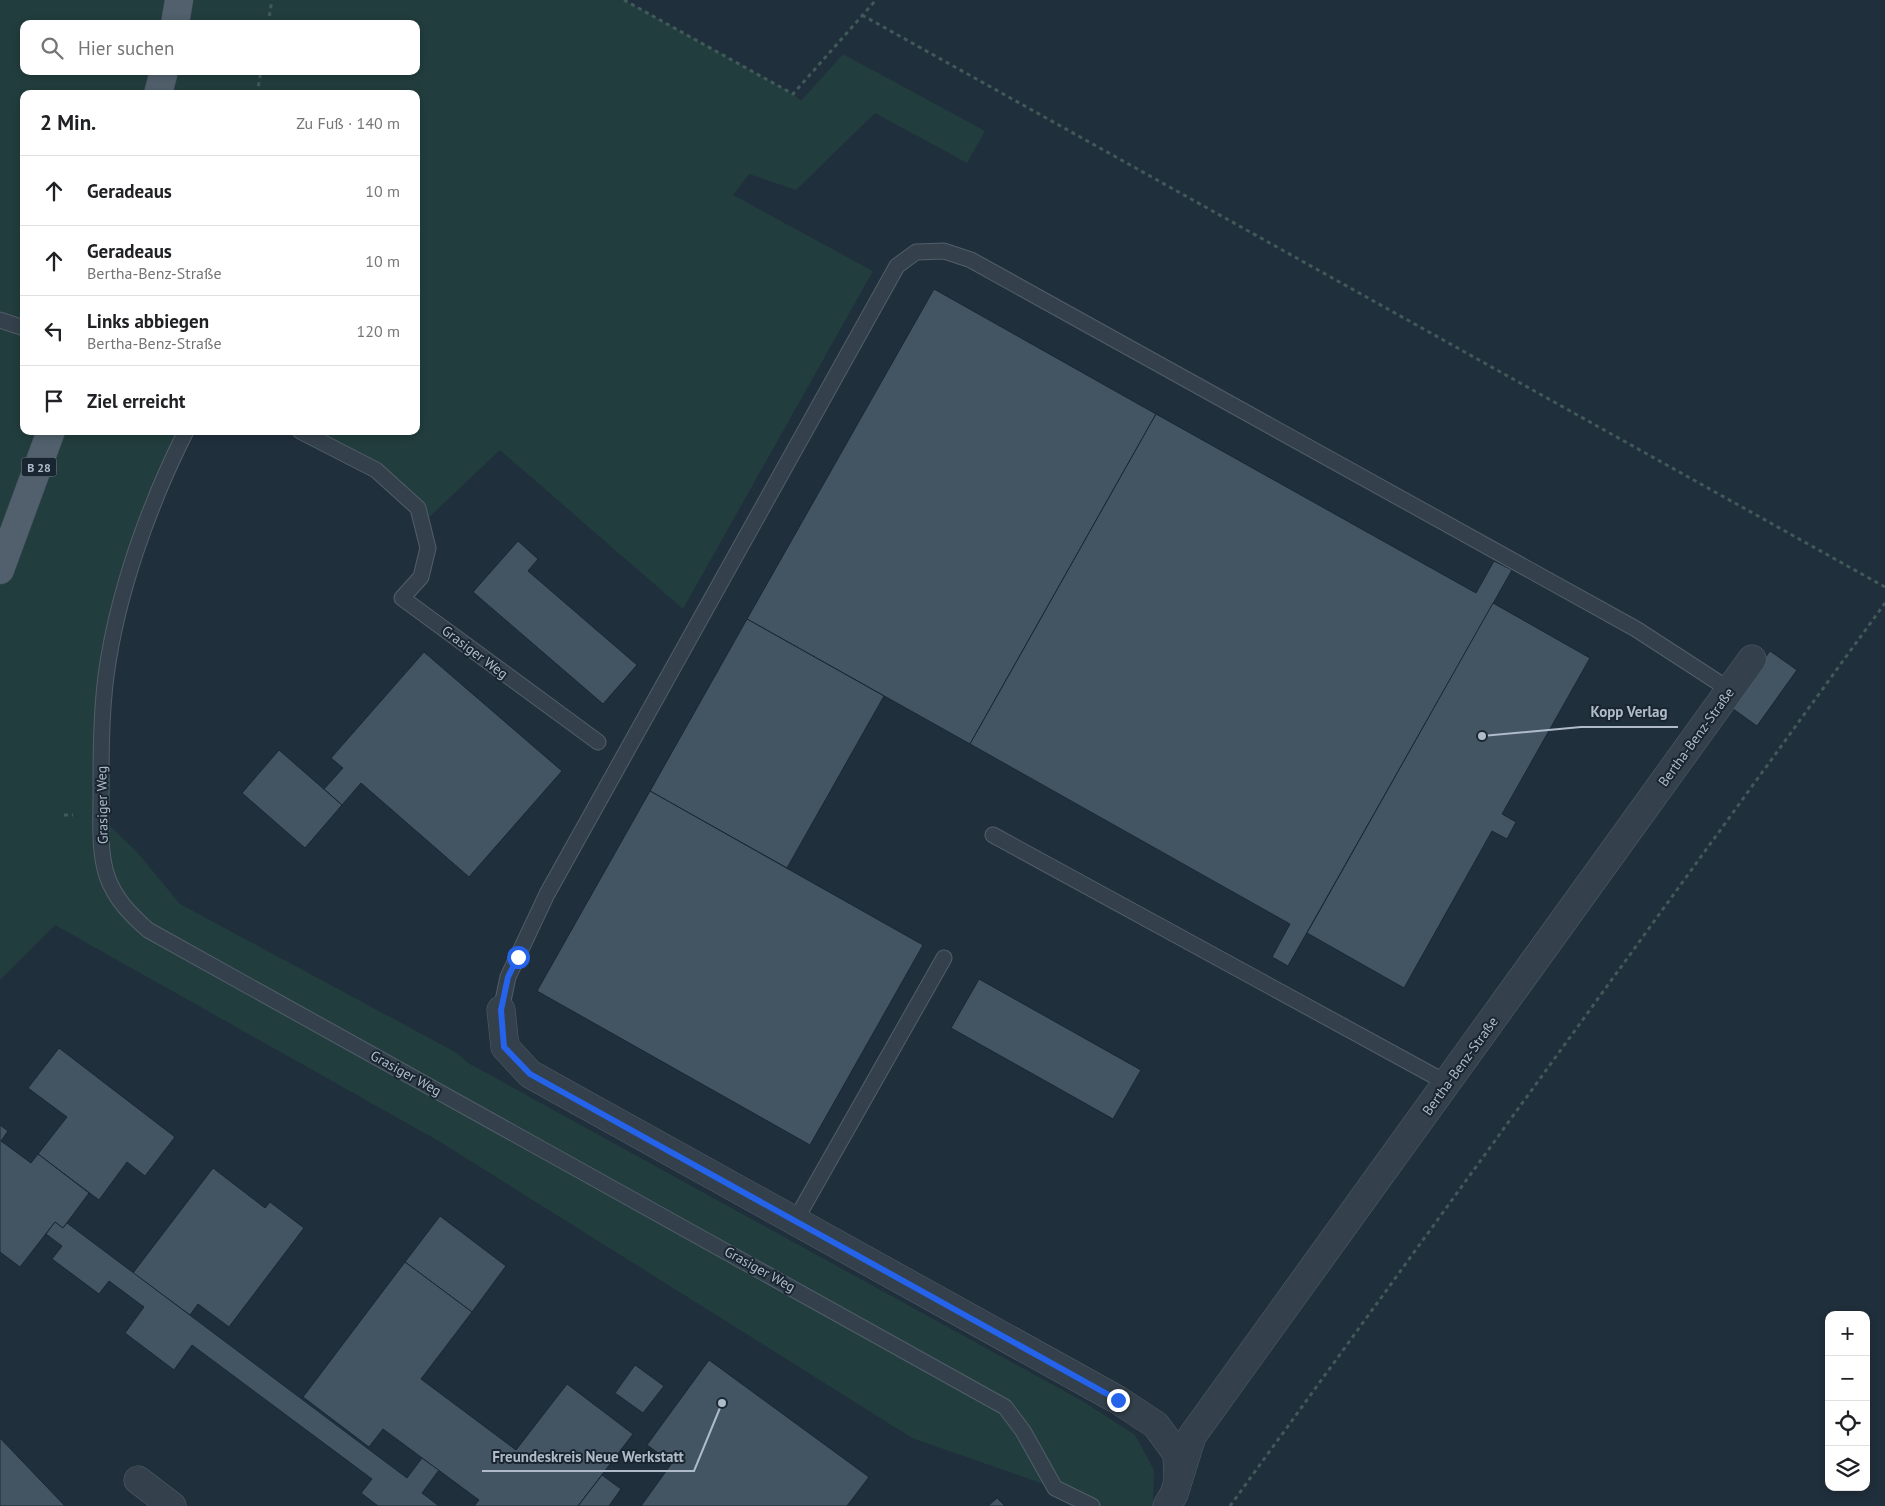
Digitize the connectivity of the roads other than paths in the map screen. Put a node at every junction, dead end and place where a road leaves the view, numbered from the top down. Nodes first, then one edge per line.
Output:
1 (179, 0) edge
2 (176, 20) edge
3 (163, 75) edge
4 (159, 90) edge
5 (3, 321) edge
6 (20, 327) edge
7 (50, 435) edge
8 (184, 435) edge
9 (308, 435) edge
10 (0, 570) edge
11 (1752, 659) dead end
12 (1730, 690) junction
13 (598, 742) dead end
14 (993, 835) dead end
15 (944, 958) dead end
16 (501, 1010) joint
17 (1447, 1083) junction
18 (795, 1222) junction
19 (1178, 1479) junction
20 (138, 1480) dead end
21 (172, 1506) edge
22 (1092, 1506) edge
23 (1167, 1506) edge

1 - 2 main road
3 - 4 main road
5 - 6 lane
7 - 10 main road, B 28
8 - 22 lane, Grasiger Weg
9 - 13 lane, Grasiger Weg
11 - 12 street, Bertha-Benz-Straße
12 - 16 lane
12 - 17 street, Bertha-Benz-Straße
14 - 17 lane
15 - 18 lane
16 - 18 street, Bertha-Benz-Straße
17 - 19 street, Bertha-Benz-Straße
18 - 19 street, Bertha-Benz-Straße
19 - 23 street, Bertha-Benz-Straße
20 - 21 street

